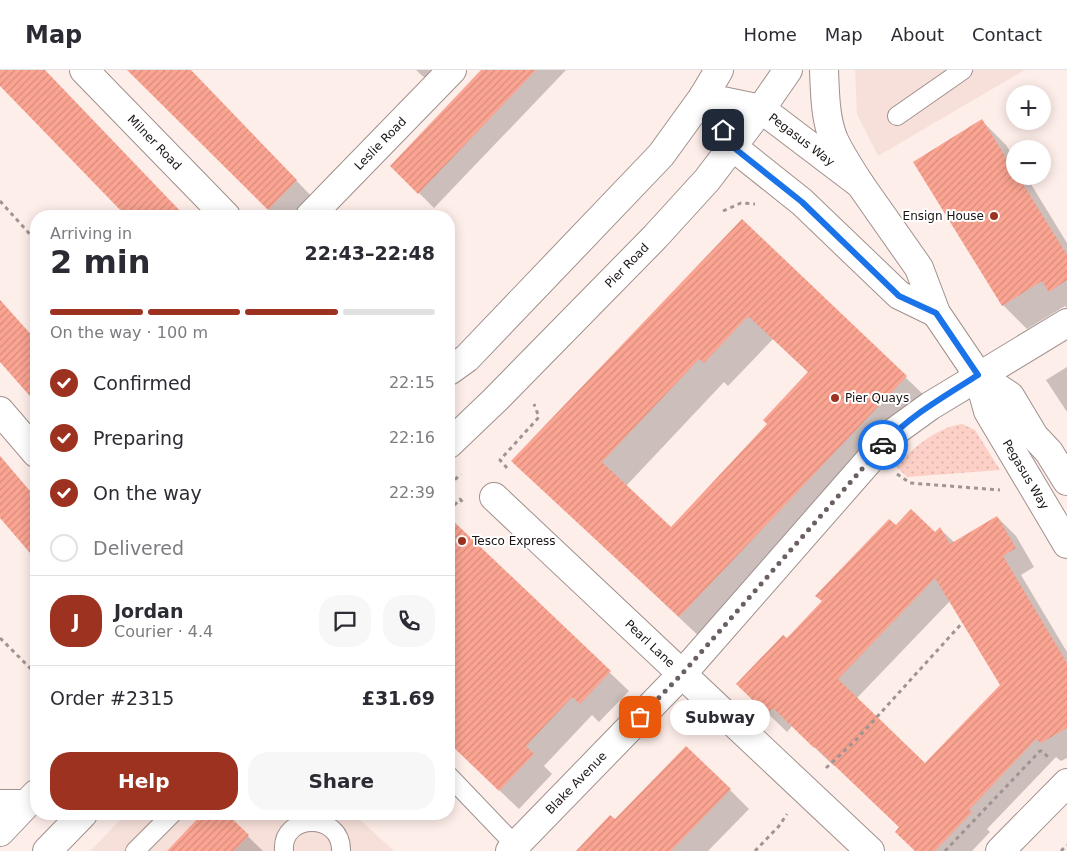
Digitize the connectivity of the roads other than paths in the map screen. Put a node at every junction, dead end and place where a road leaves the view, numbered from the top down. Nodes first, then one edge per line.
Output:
1 (84, 70) edge
2 (452, 70) edge
3 (719, 70) edge
4 (788, 70) edge
5 (824, 70) edge
6 (963, 70) edge
7 (703, 97) junction
8 (761, 109) junction
9 (897, 116) dead end
10 (733, 147) junction
11 (860, 184) junction
12 (220, 210) edge
13 (316, 210) edge
14 (936, 313) junction
15 (1067, 323) edge
16 (455, 367) edge
17 (978, 375) junction
18 (0, 411) edge
19 (455, 438) edge
20 (30, 446) edge
21 (1067, 481) edge
22 (494, 497) dead end
23 (1067, 544) edge
24 (682, 674) junction
25 (455, 783) edge
26 (1067, 783) edge
27 (21, 800) edge
28 (77, 820) edge
29 (166, 820) edge
30 (0, 832) edge
31 (341, 846) edge
32 (513, 848) edge
33 (47, 851) edge
34 (134, 851) edge
35 (284, 851) edge
36 (870, 851) edge
37 (1000, 851) edge

1 - 12 street, Milner Road
2 - 13 street, Leslie Road
3 - 7 street
4 - 8 street, Pier Road
5 - 11 street
6 - 9 lane
7 - 8 street, Pegasus Way
7 - 10 street
7 - 16 street
8 - 10 street, Pier Road
8 - 11 street, Pegasus Way
10 - 14 street
10 - 19 street, Pier Road
11 - 14 street, Pegasus Way
14 - 17 street, Pegasus Way
15 - 17 street
17 - 21 street, Pegasus Way
17 - 23 street, Pegasus Way
17 - 24 street, Blake Avenue
18 - 20 street
22 - 24 street, Pearl Lane
24 - 32 street, Blake Avenue
24 - 36 street, Pearl Lane
25 - 32 lane
26 - 37 street
27 - 30 street
28 - 33 street
29 - 34 lane
31 - 35 lane

